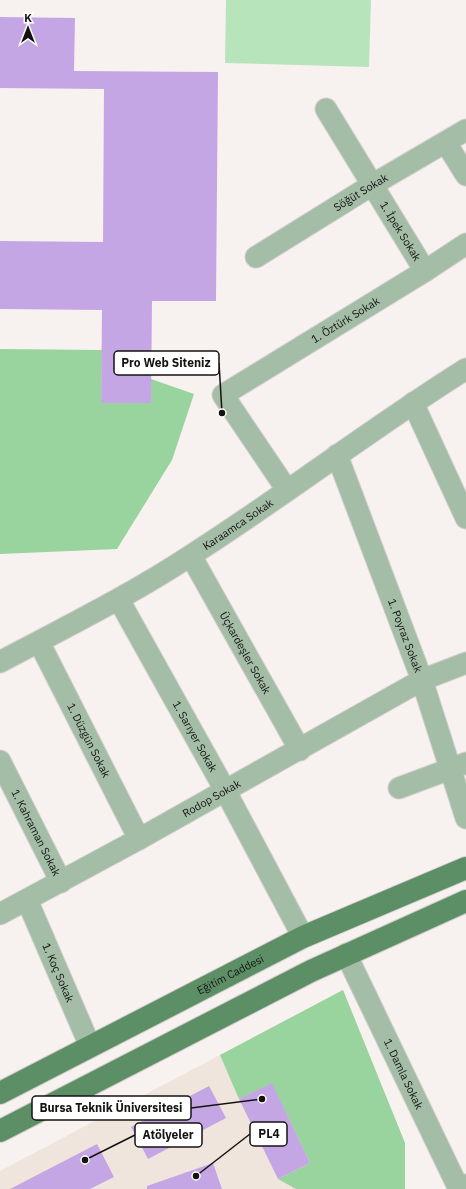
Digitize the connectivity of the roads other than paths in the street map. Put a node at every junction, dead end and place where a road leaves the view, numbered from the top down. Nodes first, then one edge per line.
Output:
1 (326, 109) dead end
2 (466, 130) edge
3 (446, 143) junction
4 (466, 175) edge
5 (372, 185) junction
6 (466, 244) edge
7 (256, 257) dead end
8 (425, 271) junction
9 (466, 369) edge
10 (413, 403) junction
11 (337, 455) junction
12 (287, 490) junction
13 (466, 518) edge
14 (191, 556) junction
15 (119, 600) junction
16 (39, 642) junction
17 (0, 662) edge
18 (466, 663) edge
19 (422, 680) junction
20 (300, 750) junction
21 (0, 761) edge
22 (459, 765) edge
23 (399, 788) dead end
24 (225, 790) junction
25 (466, 818) edge
26 (139, 839) junction
27 (466, 868) edge
28 (61, 882) junction
29 (27, 900) junction
30 (466, 902) edge
31 (0, 914) edge
32 (303, 937) junction
33 (346, 954) junction
34 (90, 1046) junction
35 (0, 1093) edge
36 (0, 1131) edge
37 (466, 1185) edge

1 - 5 street, 1. İpek Sokak
2 - 3 street, Söğüt Sokak
3 - 4 street
3 - 5 street, Söğüt Sokak
5 - 7 street, Söğüt Sokak
5 - 8 street, 1. İpek Sokak
6 - 8 street, 1. Öztürk Sokak
8 - 12 street, 1. Öztürk Sokak
9 - 10 street, Karaamca Sokak
10 - 11 street, Karaamca Sokak
10 - 13 street
11 - 12 street, Karaamca Sokak
11 - 19 street, 1. Poyraz Sokak
12 - 14 street, Karaamca Sokak
14 - 15 street, Karaamca Sokak
14 - 20 street, Üçkardeşler Sokak
15 - 16 street, Karaamca Sokak
15 - 24 street, 1. Sarıyer Sokak
16 - 17 street, Karaamca Sokak
16 - 26 street, 1. Düzgün Sokak
18 - 19 street, Rodop Sokak
19 - 20 street, Rodop Sokak
19 - 22 street, 1. Poyraz Sokak
20 - 24 street, Rodop Sokak
21 - 28 street, 1. Kahraman Sokak
22 - 23 street
22 - 25 street, 1. Poyraz Sokak
24 - 26 street, Rodop Sokak
24 - 32 street, 1. Sarıyer Sokak
26 - 28 street, Rodop Sokak
27 - 32 main road, Eğitim Caddesi
28 - 29 street, Rodop Sokak
29 - 31 street, Rodop Sokak
29 - 34 street, 1. Koç Sokak
30 - 33 main road
32 - 34 main road, Eğitim Caddesi
33 - 36 main road
33 - 37 street, 1. Damla Sokak
34 - 35 main road, Eğitim Caddesi

